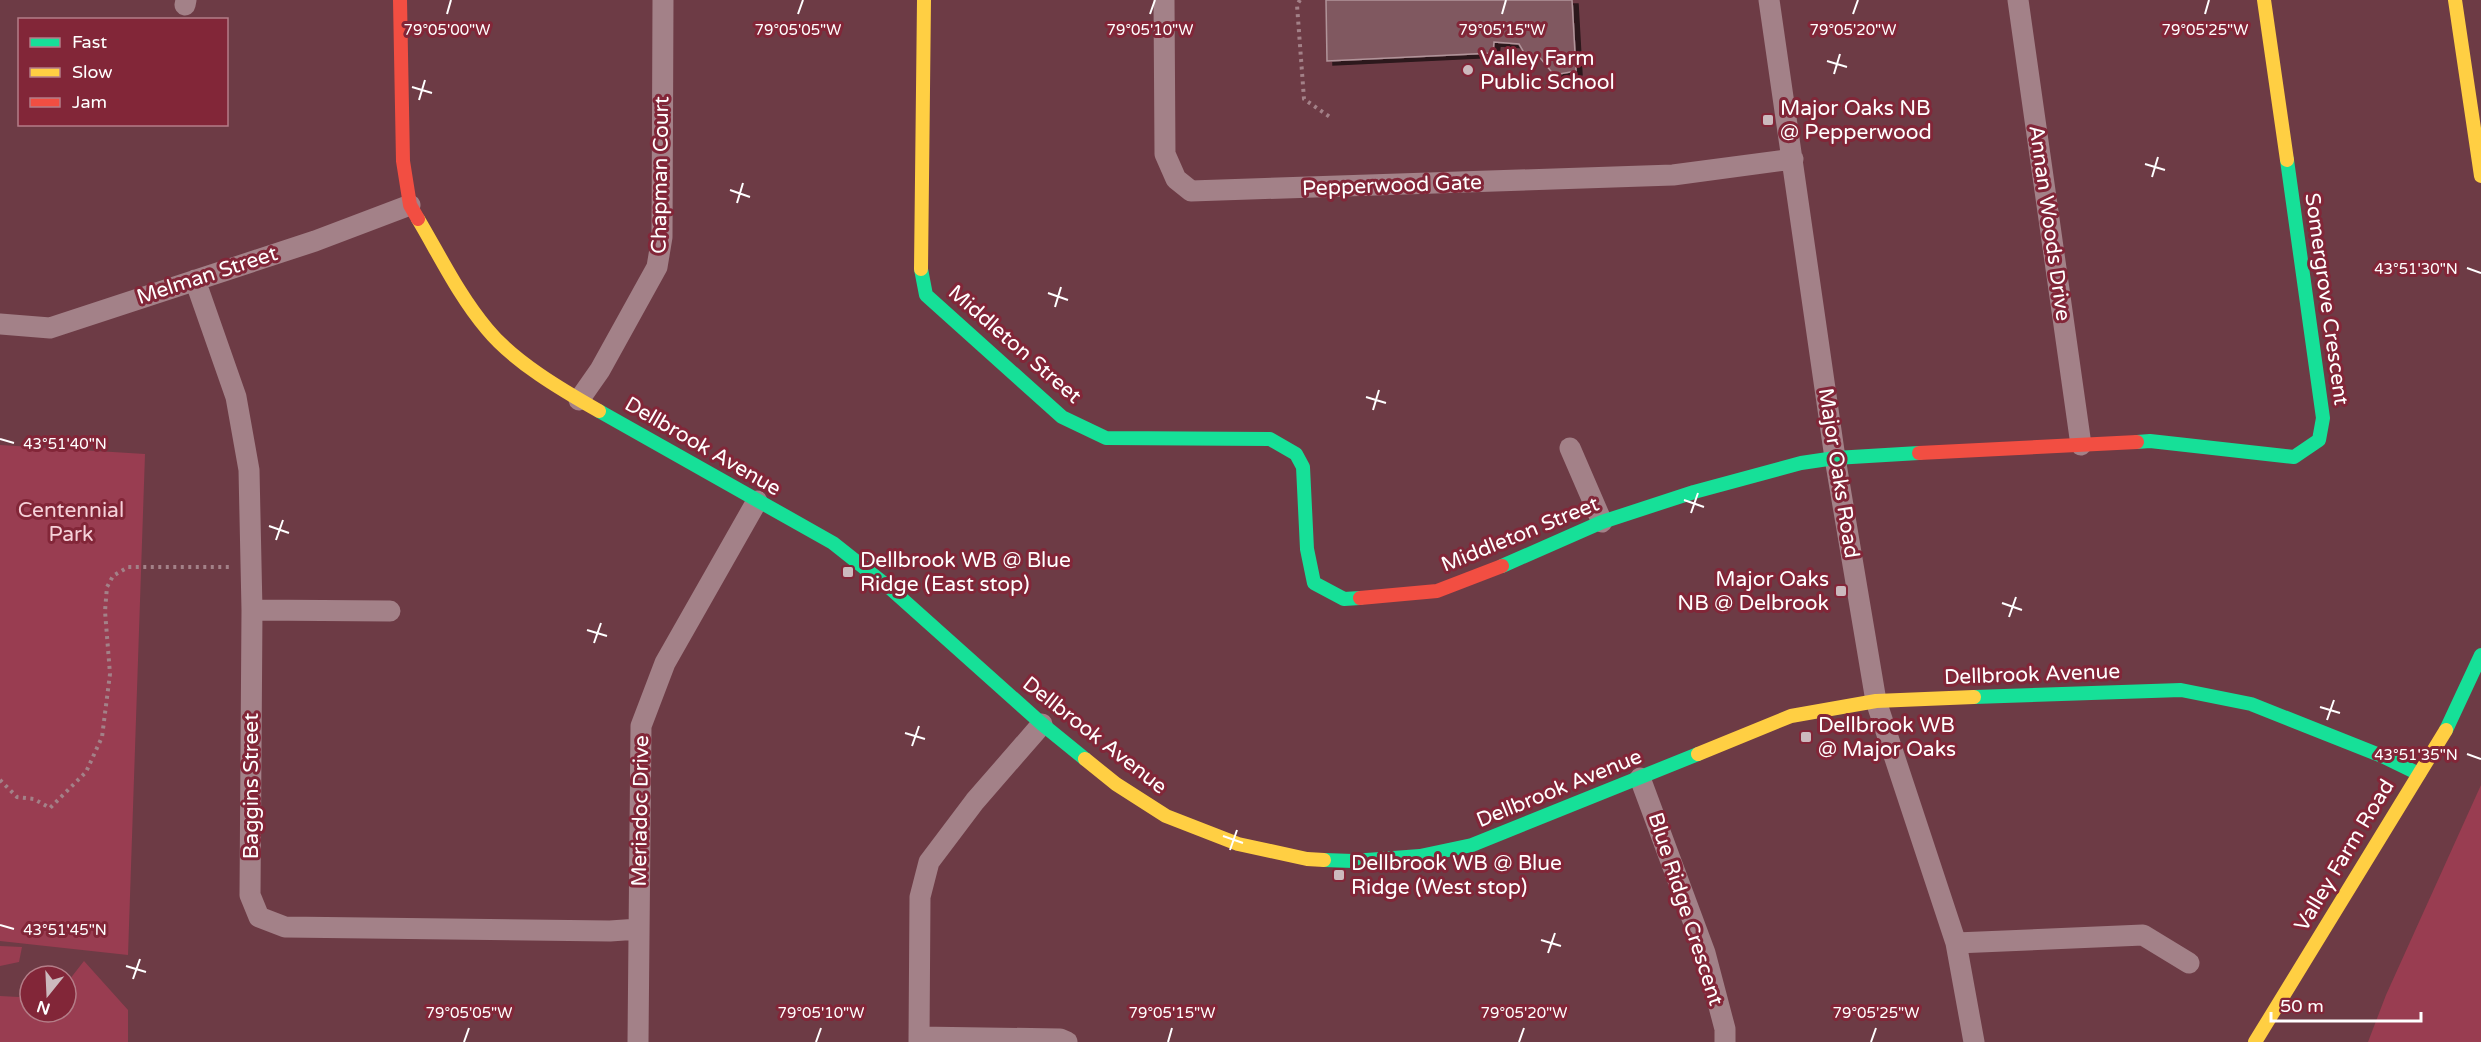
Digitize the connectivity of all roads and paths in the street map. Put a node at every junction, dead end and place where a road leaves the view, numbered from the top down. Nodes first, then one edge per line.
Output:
1 (400, 0) edge
2 (663, 0) edge
3 (924, 0) edge
4 (1164, 0) edge
5 (1300, 0) edge
6 (1769, 0) edge
7 (2018, 0) edge
8 (2264, 0) edge
9 (2455, 0) edge
10 (1330, 117) dead end
11 (1793, 159) junction
12 (2481, 176) edge
13 (410, 205) junction
14 (195, 280) junction
15 (0, 324) edge
16 (579, 400) junction
17 (2081, 445) junction
18 (1570, 448) dead end
19 (1835, 458) junction
20 (757, 501) junction
21 (1602, 522) junction
22 (250, 567) junction
23 (252, 610) junction
24 (390, 611) dead end
25 (2481, 655) edge
26 (1876, 701) junction
27 (1042, 724) junction
28 (2419, 774) junction
29 (1640, 778) junction
30 (0, 780) edge
31 (639, 929) junction
32 (1956, 943) junction
33 (2189, 963) dead end
34 (919, 1039) edge
35 (638, 1042) edge
36 (1067, 1042) edge
37 (1725, 1042) edge
38 (1974, 1042) edge
39 (2255, 1042) edge

1 - 13 street, Dellbrook Avenue
2 - 16 street, Chapman Court
3 - 21 street, Middleton Street
4 - 11 street, Pepperwood Gate
5 - 10 path
6 - 11 street, Major Oaks Road
7 - 17 street, Annan Woods Drive
8 - 17 street, Somergrove Crescent
9 - 12 street
11 - 19 street, Major Oaks Road
13 - 14 street, Melman Street
13 - 16 street, Dellbrook Avenue
14 - 15 street, Melman Street
14 - 22 street, Baggins Street
16 - 20 street, Dellbrook Avenue
17 - 19 street, Somergrove Crescent
18 - 21 street
19 - 21 street, Middleton Street
19 - 26 street, Major Oaks Road
20 - 27 street, Dellbrook Avenue
20 - 31 street, Meriadoc Drive
22 - 23 street, Baggins Street
22 - 30 path
23 - 24 street
23 - 31 street, Baggins Street
25 - 28 street, Valley Farm Road
26 - 28 street, Dellbrook Avenue
26 - 29 street, Dellbrook Avenue
26 - 32 street, Major Oaks Road
27 - 29 street, Dellbrook Avenue
27 - 34 street
28 - 39 street, Valley Farm Road
29 - 37 street, Blue Ridge Crescent
31 - 35 street, Meriadoc Drive
32 - 33 street
32 - 38 street, Major Oaks Road
34 - 36 street

